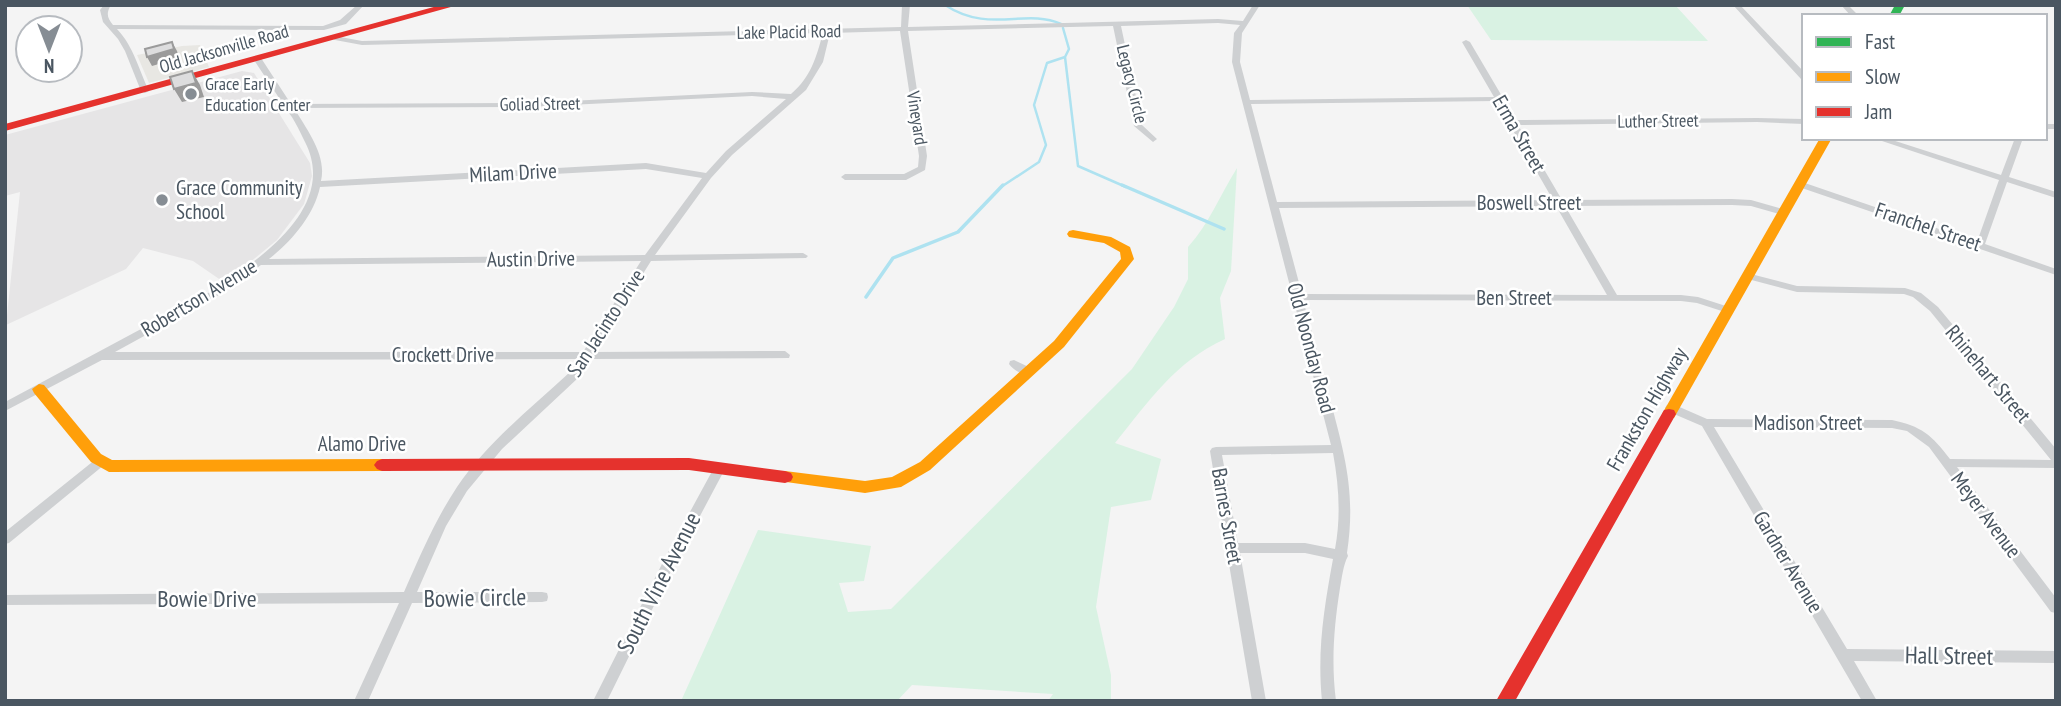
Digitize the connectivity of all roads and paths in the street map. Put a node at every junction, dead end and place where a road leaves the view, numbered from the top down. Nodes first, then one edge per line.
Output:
1 (108, 5) edge
2 (361, 5) edge
3 (453, 5) edge
4 (906, 5) edge
5 (1257, 5) edge
6 (1736, 5) edge
7 (1243, 23) junction
8 (1117, 24) junction
9 (111, 27) junction
10 (904, 30) junction
11 (827, 31) junction
12 (334, 32) junction
13 (1466, 42) dead end
14 (258, 60) junction
15 (1802, 75) edge
16 (145, 91) junction
17 (793, 97) junction
18 (1499, 99) junction
19 (1247, 102) junction
20 (286, 106) junction
21 (1802, 122) edge
22 (1512, 123) junction
23 (5, 128) edge
24 (1153, 139) dead end
25 (1825, 140) edge
26 (1883, 140) edge
27 (2019, 140) edge
28 (708, 176) junction
29 (845, 177) dead end
30 (2006, 179) junction
31 (318, 184) junction
32 (1799, 184) junction
33 (2056, 195) edge
34 (1559, 202) junction
35 (1273, 205) junction
36 (1783, 212) junction
37 (1073, 234) dead end
38 (1980, 245) junction
39 (803, 256) dead end
40 (648, 257) junction
41 (259, 262) junction
42 (2056, 272) edge
43 (1747, 276) junction
44 (1298, 297) junction
45 (1614, 298) junction
46 (1728, 310) junction
47 (588, 355) junction
48 (785, 355) dead end
49 (101, 356) junction
50 (1014, 364) dead end
51 (1029, 372) junction
52 (39, 389) junction
53 (5, 407) edge
54 (1671, 408) junction
55 (1706, 423) junction
56 (1910, 428) joint
57 (1337, 449) junction
58 (2056, 457) edge
59 (100, 462) junction
60 (1947, 463) junction
61 (481, 464) junction
62 (2056, 464) edge
63 (720, 467) junction
64 (5, 539) edge
65 (1233, 548) junction
66 (1342, 556) junction
67 (542, 597) dead end
68 (408, 599) junction
69 (5, 600) edge
70 (2056, 608) edge
71 (1842, 655) junction
72 (2056, 657) edge
73 (361, 701) edge
74 (600, 701) edge
75 (1259, 701) edge
76 (1329, 701) edge
77 (1505, 701) edge
78 (1870, 701) edge

1 - 9 street
2 - 12 street
3 - 12 main road, Old Jacksonville Road
4 - 10 street
5 - 7 street, Old Noonday Road
6 - 15 street
7 - 8 street, Lake Placid Road
7 - 19 street, Old Noonday Road
8 - 10 street, Lake Placid Road
8 - 24 street, Legacy Circle
9 - 12 street, Lake Placid Road
9 - 16 street
10 - 11 street, Lake Placid Road
10 - 29 street, Vineyard
11 - 12 street, Lake Placid Road
11 - 17 street, San Jacinto Drive
12 - 14 main road, Old Jacksonville Road
13 - 18 street, Erma Street
14 - 16 main road, Old Jacksonville Road
14 - 20 street
16 - 23 main road, Old Jacksonville Road
17 - 20 street, Goliad Street
17 - 28 street, San Jacinto Drive
18 - 19 street
18 - 22 street, Erma Street
19 - 35 street, Old Noonday Road
20 - 31 street
21 - 22 street, Luther Street
22 - 34 street, Erma Street
25 - 32 main road, Frankston Highway
26 - 30 street
27 - 30 street
28 - 31 street, Milam Drive
28 - 40 street, San Jacinto Drive
30 - 33 street
30 - 38 street
31 - 41 street, Robertson Avenue
32 - 36 main road, Frankston Highway
32 - 38 street, Franchel Street
34 - 35 street, Boswell Street
34 - 36 street, Boswell Street
34 - 45 street, Erma Street
35 - 44 street, Old Noonday Road
36 - 43 main road, Frankston Highway
37 - 51 main road, Alamo Drive
38 - 42 street, Franchel Street
39 - 40 street, Austin Drive
40 - 41 street, Austin Drive
40 - 47 street, San Jacinto Drive
41 - 49 street, Robertson Avenue
43 - 46 main road, Frankston Highway
43 - 58 street, Rhinehart Street
44 - 45 street, Ben Street
44 - 57 street, Old Noonday Road
45 - 46 street, Ben Street
46 - 54 main road, Frankston Highway
47 - 48 street, Crockett Drive
47 - 49 street, Crockett Drive
47 - 61 street, San Jacinto Drive
49 - 52 street, Robertson Avenue
50 - 51 street
51 - 63 main road, Alamo Drive
52 - 53 street, Robertson Avenue
52 - 59 main road
54 - 55 street
54 - 77 main road, Frankston Highway
55 - 56 street, Madison Street
55 - 71 street, Gardner Avenue
56 - 60 street, Meyer Avenue
57 - 65 street, Barnes Street
57 - 66 street, Old Noonday Road
59 - 61 main road, Alamo Drive
59 - 64 street
60 - 62 street
60 - 70 street, Meyer Avenue
61 - 63 main road, Alamo Drive
61 - 68 street, San Jacinto Drive
63 - 74 street, South Vine Avenue
65 - 66 street
65 - 75 street, Barnes Street
66 - 76 street, Old Noonday Road
67 - 68 street, Bowie Circle
68 - 69 street, Bowie Drive
68 - 73 street, San Jacinto Drive
71 - 72 street, Hall Street
71 - 78 street, Gardner Avenue

